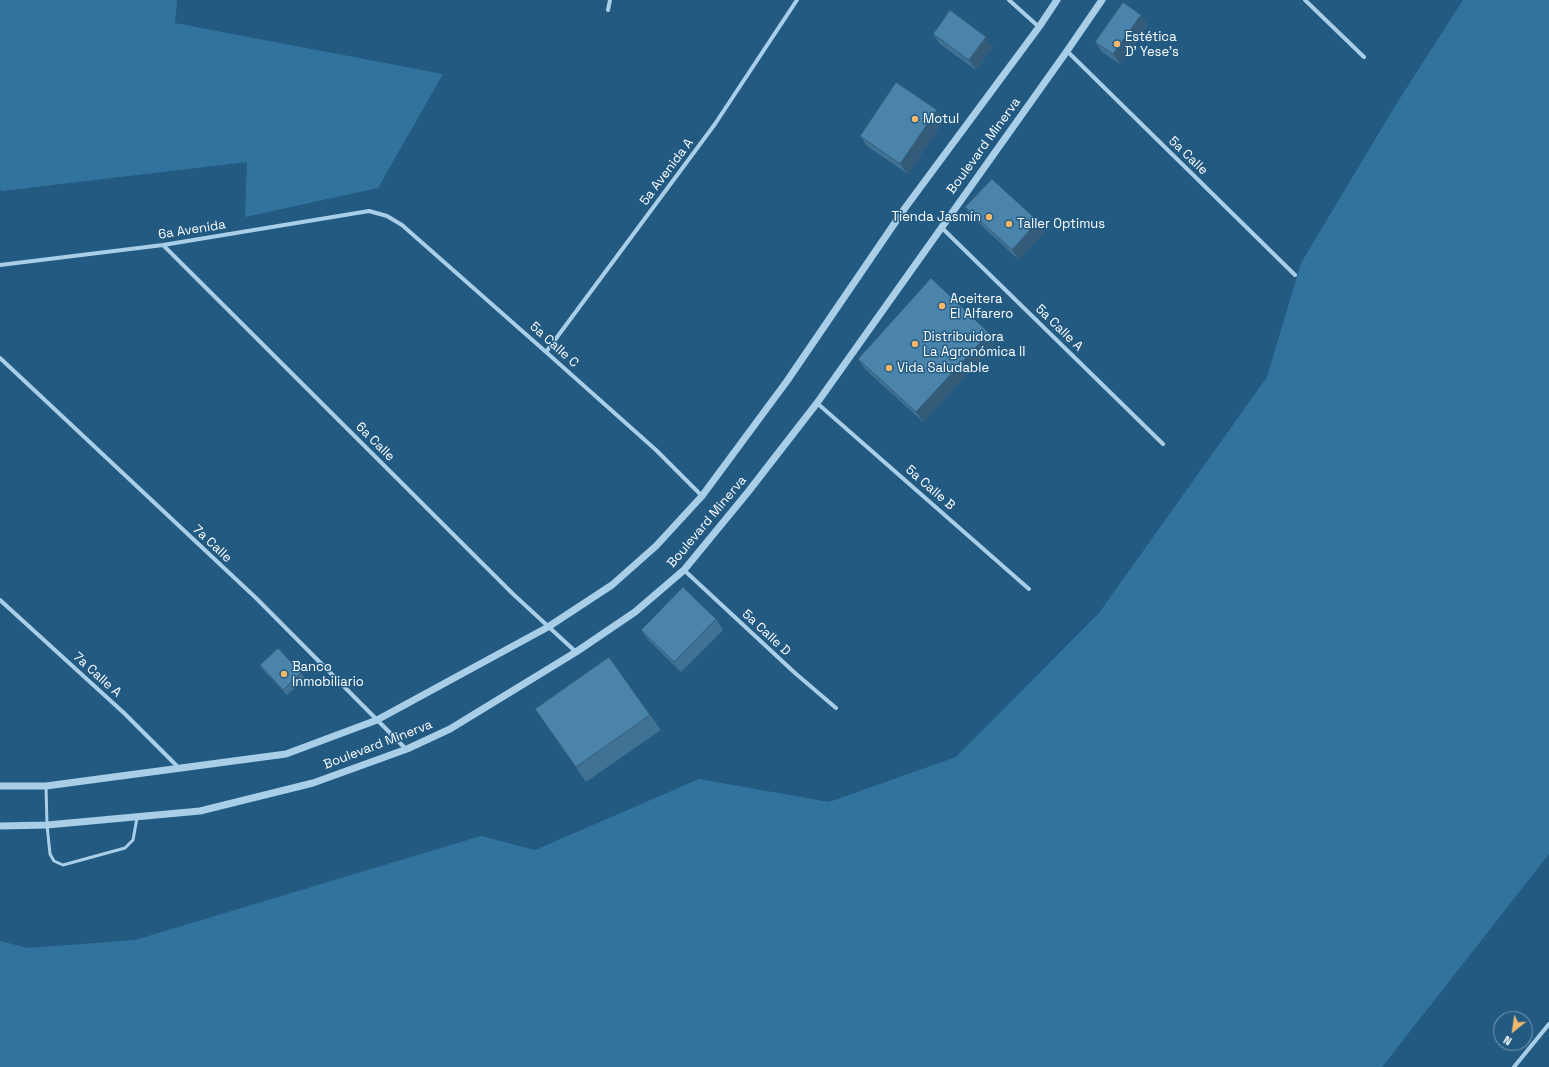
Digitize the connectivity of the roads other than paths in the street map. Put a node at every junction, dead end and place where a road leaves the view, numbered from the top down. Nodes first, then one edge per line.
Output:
1 (610, 0) edge
2 (798, 0) edge
3 (1009, 0) edge
4 (1057, 0) edge
5 (1102, 0) edge
6 (1305, 0) edge
7 (608, 10) dead end
8 (1039, 27) junction
9 (1067, 51) junction
10 (1364, 57) dead end
11 (387, 216) joint
12 (941, 227) junction
13 (163, 245) junction
14 (0, 265) edge
15 (1295, 274) dead end
16 (546, 352) junction
17 (0, 358) edge
18 (817, 403) junction
19 (1163, 444) dead end
20 (702, 496) junction
21 (684, 570) junction
22 (1029, 589) dead end
23 (0, 600) edge
24 (548, 627) junction
25 (576, 652) junction
26 (836, 708) dead end
27 (377, 720) junction
28 (407, 749) junction
29 (178, 767) junction
30 (0, 786) edge
31 (46, 786) junction
32 (137, 817) junction
33 (47, 825) junction
34 (0, 826) edge
35 (1548, 1026) edge
36 (1514, 1067) edge

1 - 7 street
2 - 16 street, 5a Avenida A
3 - 8 street
4 - 8 street, Boulevard Minerva
5 - 9 street, Boulevard Minerva
6 - 10 street
8 - 20 street, Boulevard Minerva
9 - 12 street, Boulevard Minerva
9 - 15 street, 5a Calle
11 - 13 street, 6a Avenida
11 - 16 street, 5a Calle C
12 - 18 street, Boulevard Minerva
12 - 19 street, 5a Calle A
13 - 14 street, 6a Avenida
13 - 24 street, 6a Calle
16 - 20 street, 5a Calle C
17 - 27 street, 7a Calle
18 - 21 street, Boulevard Minerva
18 - 22 street, 5a Calle B
20 - 24 street, Boulevard Minerva
21 - 25 street, Boulevard Minerva
21 - 26 street, 5a Calle D
23 - 29 street, 7a Calle A
24 - 25 street, 6a Calle
24 - 27 street, Boulevard Minerva
25 - 28 street, Boulevard Minerva
27 - 28 street, 7a Calle
27 - 29 street, Boulevard Minerva
28 - 32 street, Boulevard Minerva
29 - 31 street, Boulevard Minerva
30 - 31 street, Boulevard Minerva
31 - 33 lane
32 - 33 street, Boulevard Minerva
32 - 33 lane
33 - 34 street, Boulevard Minerva
35 - 36 street

